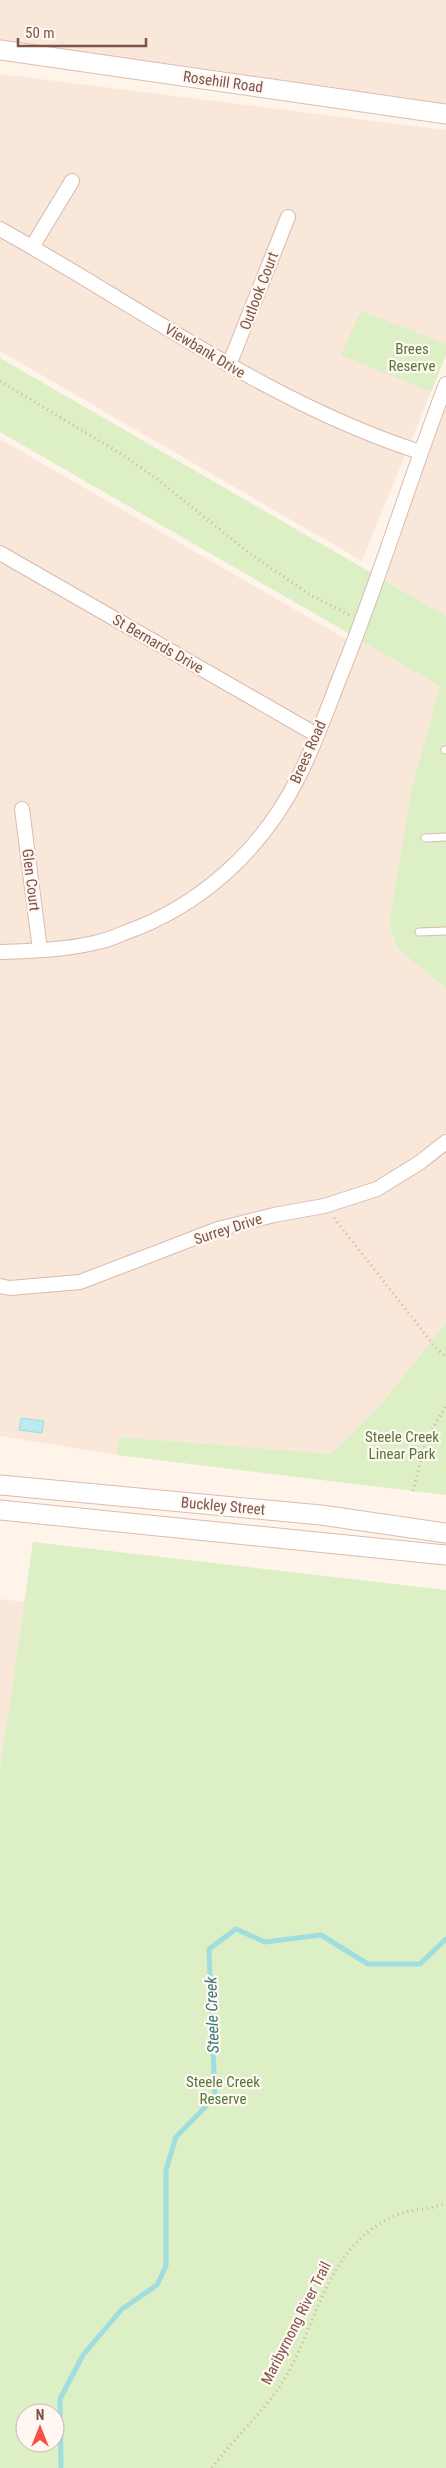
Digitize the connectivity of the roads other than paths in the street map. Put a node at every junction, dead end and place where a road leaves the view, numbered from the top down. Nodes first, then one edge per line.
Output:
1 (0, 50) edge
2 (446, 114) edge
3 (72, 181) dead end
4 (288, 216) dead end
5 (0, 230) edge
6 (32, 247) junction
7 (229, 365) junction
8 (446, 384) edge
9 (420, 452) junction
10 (0, 553) edge
11 (317, 735) junction
12 (22, 809) dead end
13 (446, 837) edge
14 (425, 838) dead end
15 (446, 931) edge
16 (419, 932) dead end
17 (40, 950) junction
18 (0, 952) edge
19 (446, 1142) edge
20 (0, 1286) edge
21 (0, 1485) edge
22 (0, 1510) edge
23 (446, 1532) edge
24 (446, 1555) edge

1 - 2 main road, Rosehill Road
3 - 6 street
4 - 7 street, Outlook Court
5 - 6 street, Viewbank Drive
6 - 7 street, Viewbank Drive
7 - 9 street, Viewbank Drive
8 - 9 street, Brees Road
9 - 11 street, Brees Road
10 - 11 street, St Bernards Drive
11 - 17 street, Brees Road
12 - 17 street, Glen Court
13 - 14 lane
15 - 16 lane
17 - 18 street, Brees Road
19 - 20 street, Surrey Drive
21 - 23 main road, Buckley Street
22 - 24 main road, Buckley Street

